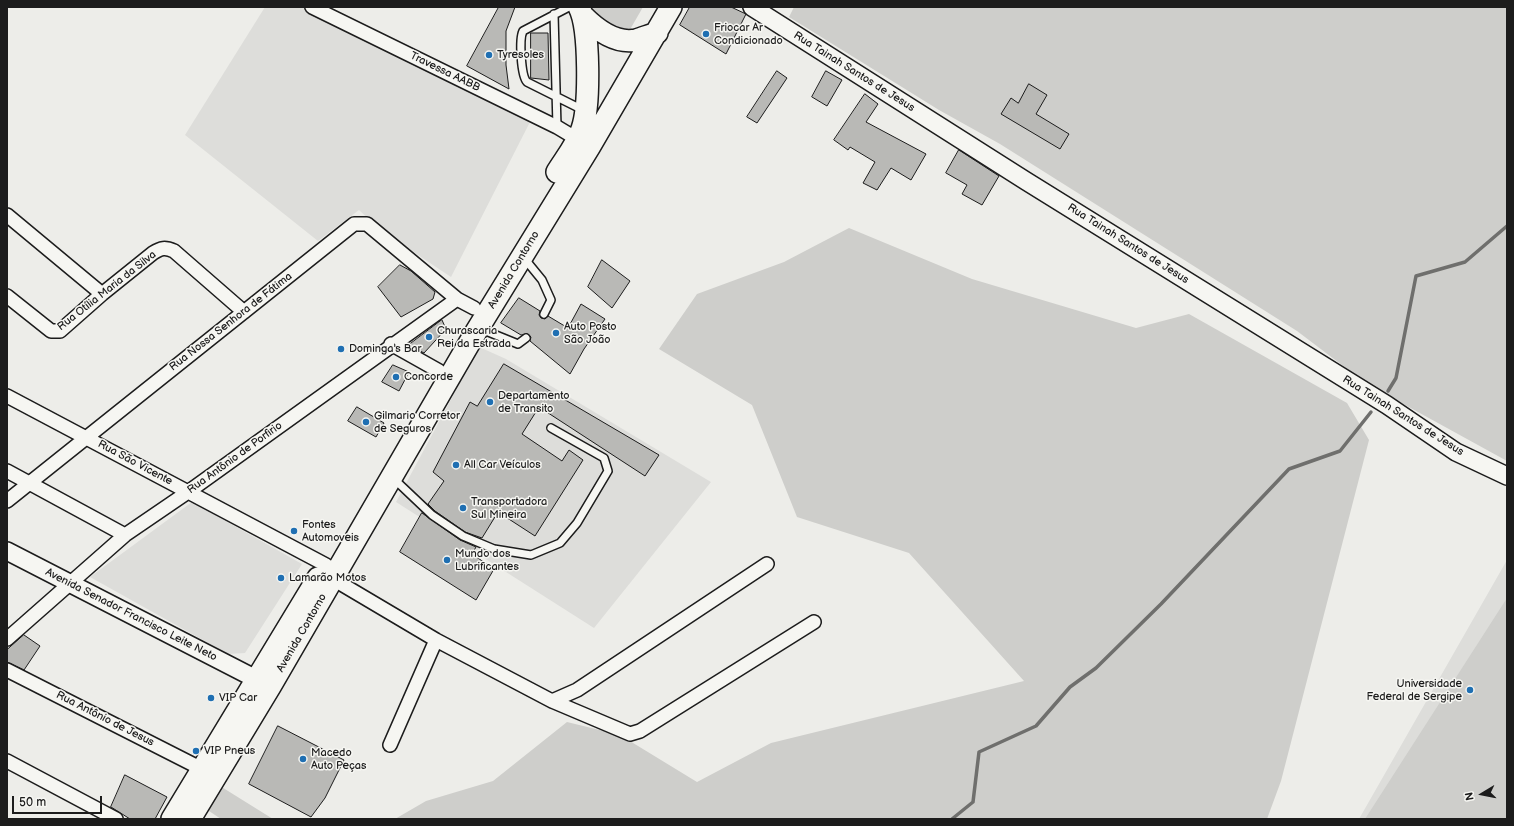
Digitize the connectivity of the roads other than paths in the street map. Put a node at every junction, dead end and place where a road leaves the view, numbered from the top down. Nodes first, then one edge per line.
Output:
1 (312, 7) edge
2 (671, 7) edge
3 (752, 7) edge
4 (577, 10) edge
5 (554, 14) junction
6 (657, 33) junction
7 (556, 98) junction
8 (582, 126) junction
9 (557, 127) junction
10 (7, 215) edge
11 (523, 256) junction
12 (102, 294) junction
13 (7, 296) edge
14 (466, 303) junction
15 (244, 312) junction
16 (544, 314) dead end
17 (479, 328) junction
18 (526, 338) dead end
19 (391, 344) junction
20 (439, 371) junction
21 (7, 396) edge
22 (551, 428) dead end
23 (86, 437) junction
24 (7, 471) edge
25 (1507, 476) edge
26 (393, 478) junction
27 (30, 482) junction
28 (188, 492) junction
29 (7, 501) edge
30 (125, 535) junction
31 (7, 551) edge
32 (767, 564) dead end
33 (330, 572) junction
34 (68, 584) junction
35 (814, 622) dead end
36 (7, 639) edge
37 (436, 640) junction
38 (7, 670) edge
39 (256, 678) junction
40 (552, 701) junction
41 (390, 745) dead end
42 (7, 761) edge
43 (202, 769) junction
44 (116, 819) edge
45 (172, 819) edge
46 (190, 819) edge

1 - 9 street, Travessa AABB
2 - 6 main road, Avenida Contorno
3 - 25 street, Rua Tainah Santos de Jesus
4 - 5 lane
4 - 6 main road
4 - 8 main road
5 - 7 lane
5 - 7 lane
6 - 11 main road, Avenida Contorno
7 - 8 lane
7 - 9 lane
8 - 9 street, Travessa AABB
8 - 14 main road, Avenida Contorno
10 - 12 street
11 - 16 lane
11 - 17 main road, Avenida Contorno
12 - 13 street, Rua Otília Maria da Silva
12 - 15 street, Rua Otília Maria da Silva
14 - 15 street, Rua Nossa Senhora de Fátima
14 - 19 street, Rua Antônio de Porfirio
14 - 20 main road, Avenida Contorno
15 - 23 street, Rua Nossa Senhora de Fátima
17 - 18 lane
17 - 26 main road, Avenida Contorno
19 - 20 street
19 - 28 street, Rua Antônio de Porfirio
20 - 33 main road, Avenida Contorno
21 - 23 street, Rua São Vicente
22 - 26 lane
23 - 27 street, Rua Nossa Senhora de Fátima
23 - 28 street, Rua São Vicente
24 - 27 street
26 - 33 main road, Avenida Contorno
27 - 29 street, Rua Nossa Senhora de Fátima
27 - 30 street
28 - 30 street, Rua Antônio de Porfirio
28 - 33 street, Rua São Vicente
30 - 34 street, Rua Antônio de Porfirio
31 - 34 street, Avenida Senador Francisco Leite Neto
32 - 40 street
33 - 37 street, Rua São Vicente
33 - 39 main road, Avenida Contorno
33 - 46 main road, Avenida Contorno
34 - 36 street, Rua Antônio de Porfirio
34 - 39 street, Avenida Senador Francisco Leite Neto
35 - 40 street, Rua São Vicente
37 - 40 street, Rua São Vicente
37 - 41 street
38 - 43 street, Rua Antônio de Jesus
39 - 43 main road, Avenida Contorno
42 - 44 street
43 - 45 main road, Avenida Contorno

